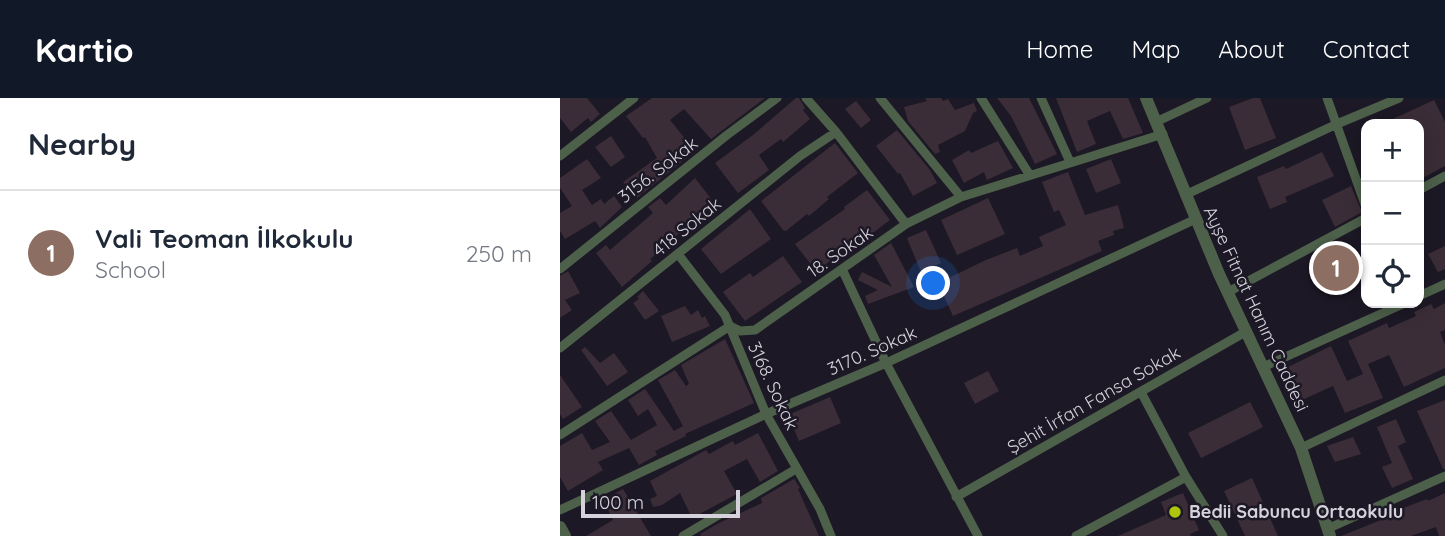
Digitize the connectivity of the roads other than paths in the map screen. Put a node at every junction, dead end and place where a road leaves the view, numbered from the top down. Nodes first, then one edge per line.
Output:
1 (634, 98) edge
2 (777, 98) edge
3 (806, 98) edge
4 (880, 98) edge
5 (981, 98) edge
6 (1041, 98) edge
7 (1146, 98) edge
8 (1207, 98) edge
9 (1327, 98) edge
10 (1399, 98) edge
11 (1337, 124) junction
12 (1160, 127) junction
13 (836, 132) junction
14 (560, 156) edge
15 (1070, 162) junction
16 (1029, 174) junction
17 (1445, 176) edge
18 (1424, 187) edge
19 (1361, 193) edge
20 (1185, 195) junction
21 (961, 197) junction
22 (1196, 219) junction
23 (1361, 221) edge
24 (906, 224) junction
25 (678, 254) junction
26 (560, 269) edge
27 (842, 269) junction
28 (1445, 284) edge
29 (1228, 292) junction
30 (1424, 294) edge
31 (1394, 308) edge
32 (730, 326) junction
33 (1247, 331) junction
34 (560, 348) edge
35 (887, 363) junction
36 (1263, 367) junction
37 (1445, 380) edge
38 (1141, 392) junction
39 (766, 414) junction
40 (560, 435) edge
41 (1301, 448) junction
42 (796, 469) junction
43 (1445, 476) edge
44 (1186, 477) junction
45 (956, 497) junction
46 (560, 510) edge
47 (560, 527) edge
48 (1328, 533) edge
49 (1081, 535) edge
50 (565, 536) edge
51 (682, 536) edge
52 (831, 536) edge
53 (978, 536) edge
54 (1223, 536) edge

1 - 14 street
2 - 26 street, 3156. Sokak
3 - 13 street
4 - 21 street
5 - 16 street
6 - 15 street
7 - 12 street, Ayşe Fitnat Hanım Caddesi
8 - 12 street, 18. Sokak
9 - 11 street
10 - 11 street
11 - 19 street
11 - 20 street
12 - 15 street, 18. Sokak
12 - 20 street, Ayşe Fitnat Hanım Caddesi
13 - 24 street
13 - 25 street, 418 Sokak
15 - 16 street, 18. Sokak
16 - 21 street, 18. Sokak
17 - 18 street
20 - 22 street, Ayşe Fitnat Hanım Caddesi
21 - 24 street, 18. Sokak
22 - 29 street, Ayşe Fitnat Hanım Caddesi
22 - 35 street, 3170. Sokak
23 - 29 street
24 - 27 street, 18. Sokak
25 - 32 street, 3168. Sokak
25 - 34 street, 418 Sokak
27 - 32 street, 18. Sokak
27 - 35 street
28 - 30 street
29 - 33 street, Ayşe Fitnat Hanım Caddesi
31 - 36 street
32 - 39 street, 3168. Sokak
32 - 40 street
33 - 36 street, Ayşe Fitnat Hanım Caddesi
33 - 38 street, Şehit İrfan Fansa Sokak
35 - 39 street, 3170. Sokak
35 - 45 street
36 - 41 street, Ayşe Fitnat Hanım Caddesi
37 - 41 street
38 - 44 street
38 - 45 street, Şehit İrfan Fansa Sokak
39 - 42 street, 3168. Sokak
39 - 46 street, 3170. Sokak
41 - 48 street, Ayşe Fitnat Hanım Caddesi
42 - 51 street
42 - 52 street, 3168. Sokak
43 - 48 street
44 - 49 street
44 - 54 street
45 - 53 street
47 - 50 street

